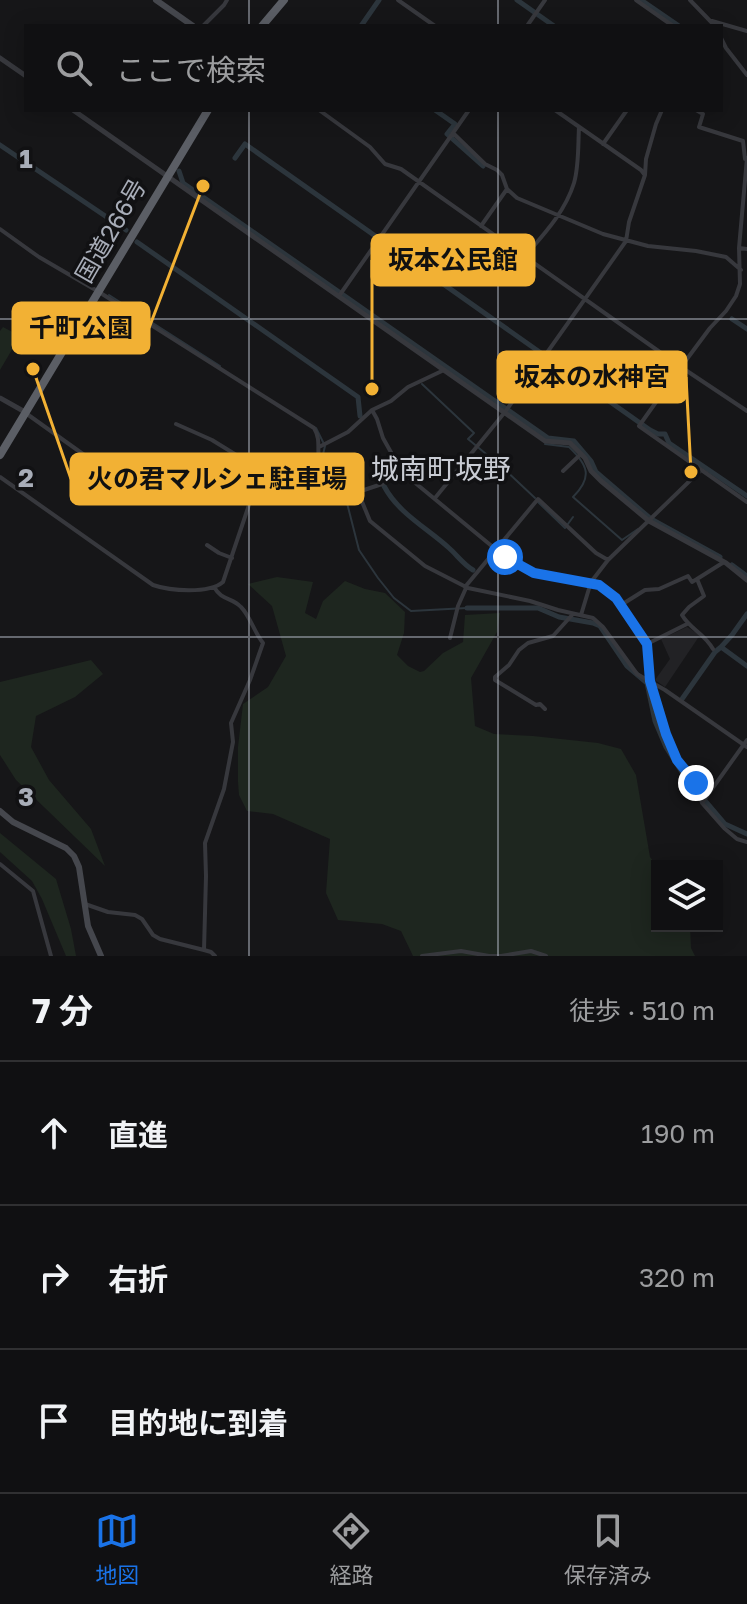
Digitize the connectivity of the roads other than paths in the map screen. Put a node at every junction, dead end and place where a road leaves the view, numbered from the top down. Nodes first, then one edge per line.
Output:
1 (156, 0) edge
2 (227, 0) edge
3 (284, 0) edge
4 (398, 0) edge
5 (545, 0) edge
6 (636, 0) edge
7 (690, 0) edge
8 (190, 24) edge
9 (205, 24) edge
10 (264, 24) edge
11 (432, 24) edge
12 (528, 24) edge
13 (670, 24) edge
14 (713, 24) edge
15 (723, 26) edge
16 (747, 31) edge
17 (723, 42) edge
18 (0, 58) edge
19 (24, 75) edge
20 (747, 75) edge
21 (76, 112) edge
22 (207, 112) edge
23 (322, 112) edge
24 (468, 112) edge
25 (558, 112) edge
26 (626, 112) edge
27 (661, 112) edge
28 (700, 112) edge
29 (579, 127) junction
30 (453, 133) junction
31 (603, 144) junction
32 (747, 158) edge
33 (746, 165) edge
34 (645, 175) junction
35 (166, 176) junction
36 (418, 181) junction
37 (507, 189) junction
38 (558, 215) junction
39 (481, 226) junction
40 (0, 229) edge
41 (626, 241) junction
42 (739, 248) junction
43 (747, 249) edge
44 (525, 256) junction
45 (741, 270) junction
46 (99, 292) junction
47 (339, 296) junction
48 (586, 299) junction
49 (681, 367) junction
50 (444, 370) junction
51 (0, 398) edge
52 (372, 410) junction
53 (747, 411) edge
54 (25, 412) junction
55 (505, 412) junction
56 (176, 424) dead end
57 (319, 447) junction
58 (581, 454) junction
59 (0, 455) edge
60 (319, 458) junction
61 (266, 469) junction
62 (701, 470) junction
63 (563, 471) dead end
64 (402, 472) junction
65 (0, 477) edge
66 (129, 487) dead end
67 (358, 492) junction
68 (435, 498) junction
69 (747, 502) edge
70 (649, 521) junction
71 (207, 545) dead end
72 (496, 549) junction
73 (232, 558) junction
74 (608, 560) junction
75 (724, 562) junction
76 (697, 579) junction
77 (747, 580) edge
78 (591, 582) junction
79 (214, 587) junction
80 (466, 587) junction
81 (621, 605) junction
82 (573, 614) junction
83 (581, 615) junction
84 (687, 624) junction
85 (450, 638) dead end
86 (647, 644) junction
87 (713, 649) dead end
88 (650, 681) junction
89 (545, 709) dead end
90 (746, 744) edge
91 (702, 803) junction
92 (0, 811) edge
93 (747, 842) edge
94 (0, 864) edge
95 (84, 904) junction
96 (204, 950) junction
97 (51, 956) edge
98 (101, 956) edge
99 (215, 956) edge
100 (422, 956) edge
101 (546, 956) edge

1 - 8 main road
2 - 9 street
3 - 10 highway
4 - 11 street
5 - 12 street
6 - 13 street
7 - 14 street
15 - 16 street
17 - 20 street
18 - 19 street
21 - 35 street
22 - 35 highway, 国道266号
23 - 36 street
24 - 30 street
25 - 29 street
26 - 31 street
27 - 34 street
28 - 33 street
29 - 31 street
29 - 38 street
30 - 36 street
30 - 37 street
31 - 34 street
32 - 33 street
33 - 42 street
34 - 41 street
35 - 46 highway, 国道266号
35 - 47 street
36 - 39 street
36 - 47 street
37 - 38 street
37 - 39 street
38 - 41 street
38 - 44 street
39 - 44 street
40 - 46 street
41 - 45 street
41 - 48 street
42 - 43 street
42 - 45 street
44 - 48 street
45 - 49 street
46 - 54 highway, 国道266号
46 - 57 street
47 - 50 street
48 - 49 street
48 - 55 street
49 - 53 street
49 - 62 street
50 - 52 street
50 - 55 street
51 - 54 street
52 - 57 street
52 - 64 street
54 - 59 highway, 国道266号
54 - 66 street
55 - 58 street
55 - 68 street
56 - 61 street
57 - 60 street
58 - 63 street
58 - 70 street
60 - 61 street
60 - 67 street
61 - 73 street
62 - 69 street
62 - 70 street
64 - 67 street
64 - 68 street
65 - 79 street
67 - 80 street
68 - 72 street
70 - 74 street
70 - 75 street
71 - 73 street
72 - 74 street
72 - 78 street
72 - 80 street
73 - 79 street
74 - 78 street
75 - 76 street
75 - 77 street
76 - 81 street
76 - 84 street
78 - 81 street
78 - 83 street
79 - 96 street
80 - 82 street
80 - 85 street
81 - 86 street
82 - 83 street
82 - 89 street
83 - 88 street
84 - 86 street
84 - 87 street
86 - 88 street
88 - 90 street
88 - 91 street
90 - 91 street
91 - 93 street
92 - 95 main road
94 - 97 street
95 - 96 street
95 - 98 main road
96 - 99 street
100 - 101 street

